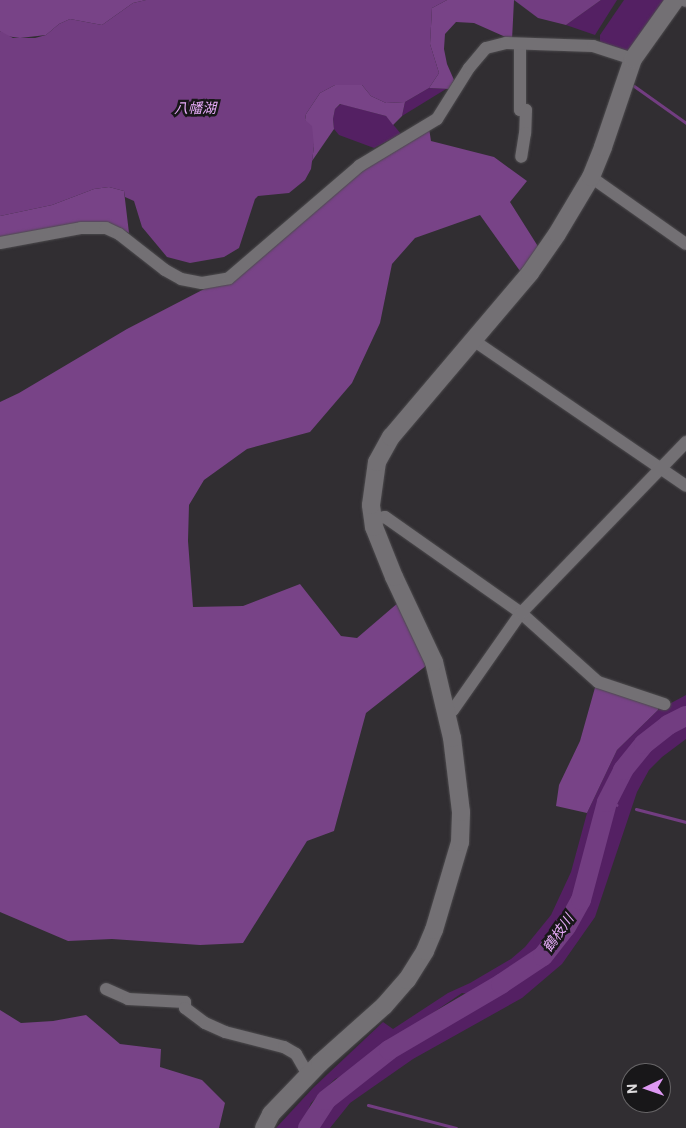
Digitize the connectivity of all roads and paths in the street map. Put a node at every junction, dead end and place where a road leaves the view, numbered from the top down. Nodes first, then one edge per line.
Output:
1 (675, 0) edge
2 (520, 44) junction
3 (633, 58) junction
4 (521, 157) dead end
5 (591, 177) junction
6 (0, 243) edge
7 (686, 244) edge
8 (473, 340) junction
9 (686, 442) edge
10 (660, 468) junction
11 (686, 486) edge
12 (373, 519) junction
13 (521, 613) junction
14 (664, 704) dead end
15 (446, 712) junction
16 (106, 989) dead end
17 (308, 1075) junction
18 (264, 1128) edge

1 - 3 main road
2 - 3 street
2 - 4 street
2 - 6 street
3 - 5 main road
5 - 7 street
5 - 8 main road
8 - 10 street
8 - 12 main road
9 - 10 street
10 - 11 street
10 - 13 street
12 - 13 street
12 - 15 main road
13 - 14 street
13 - 15 street
15 - 17 main road
16 - 17 street
17 - 18 main road

